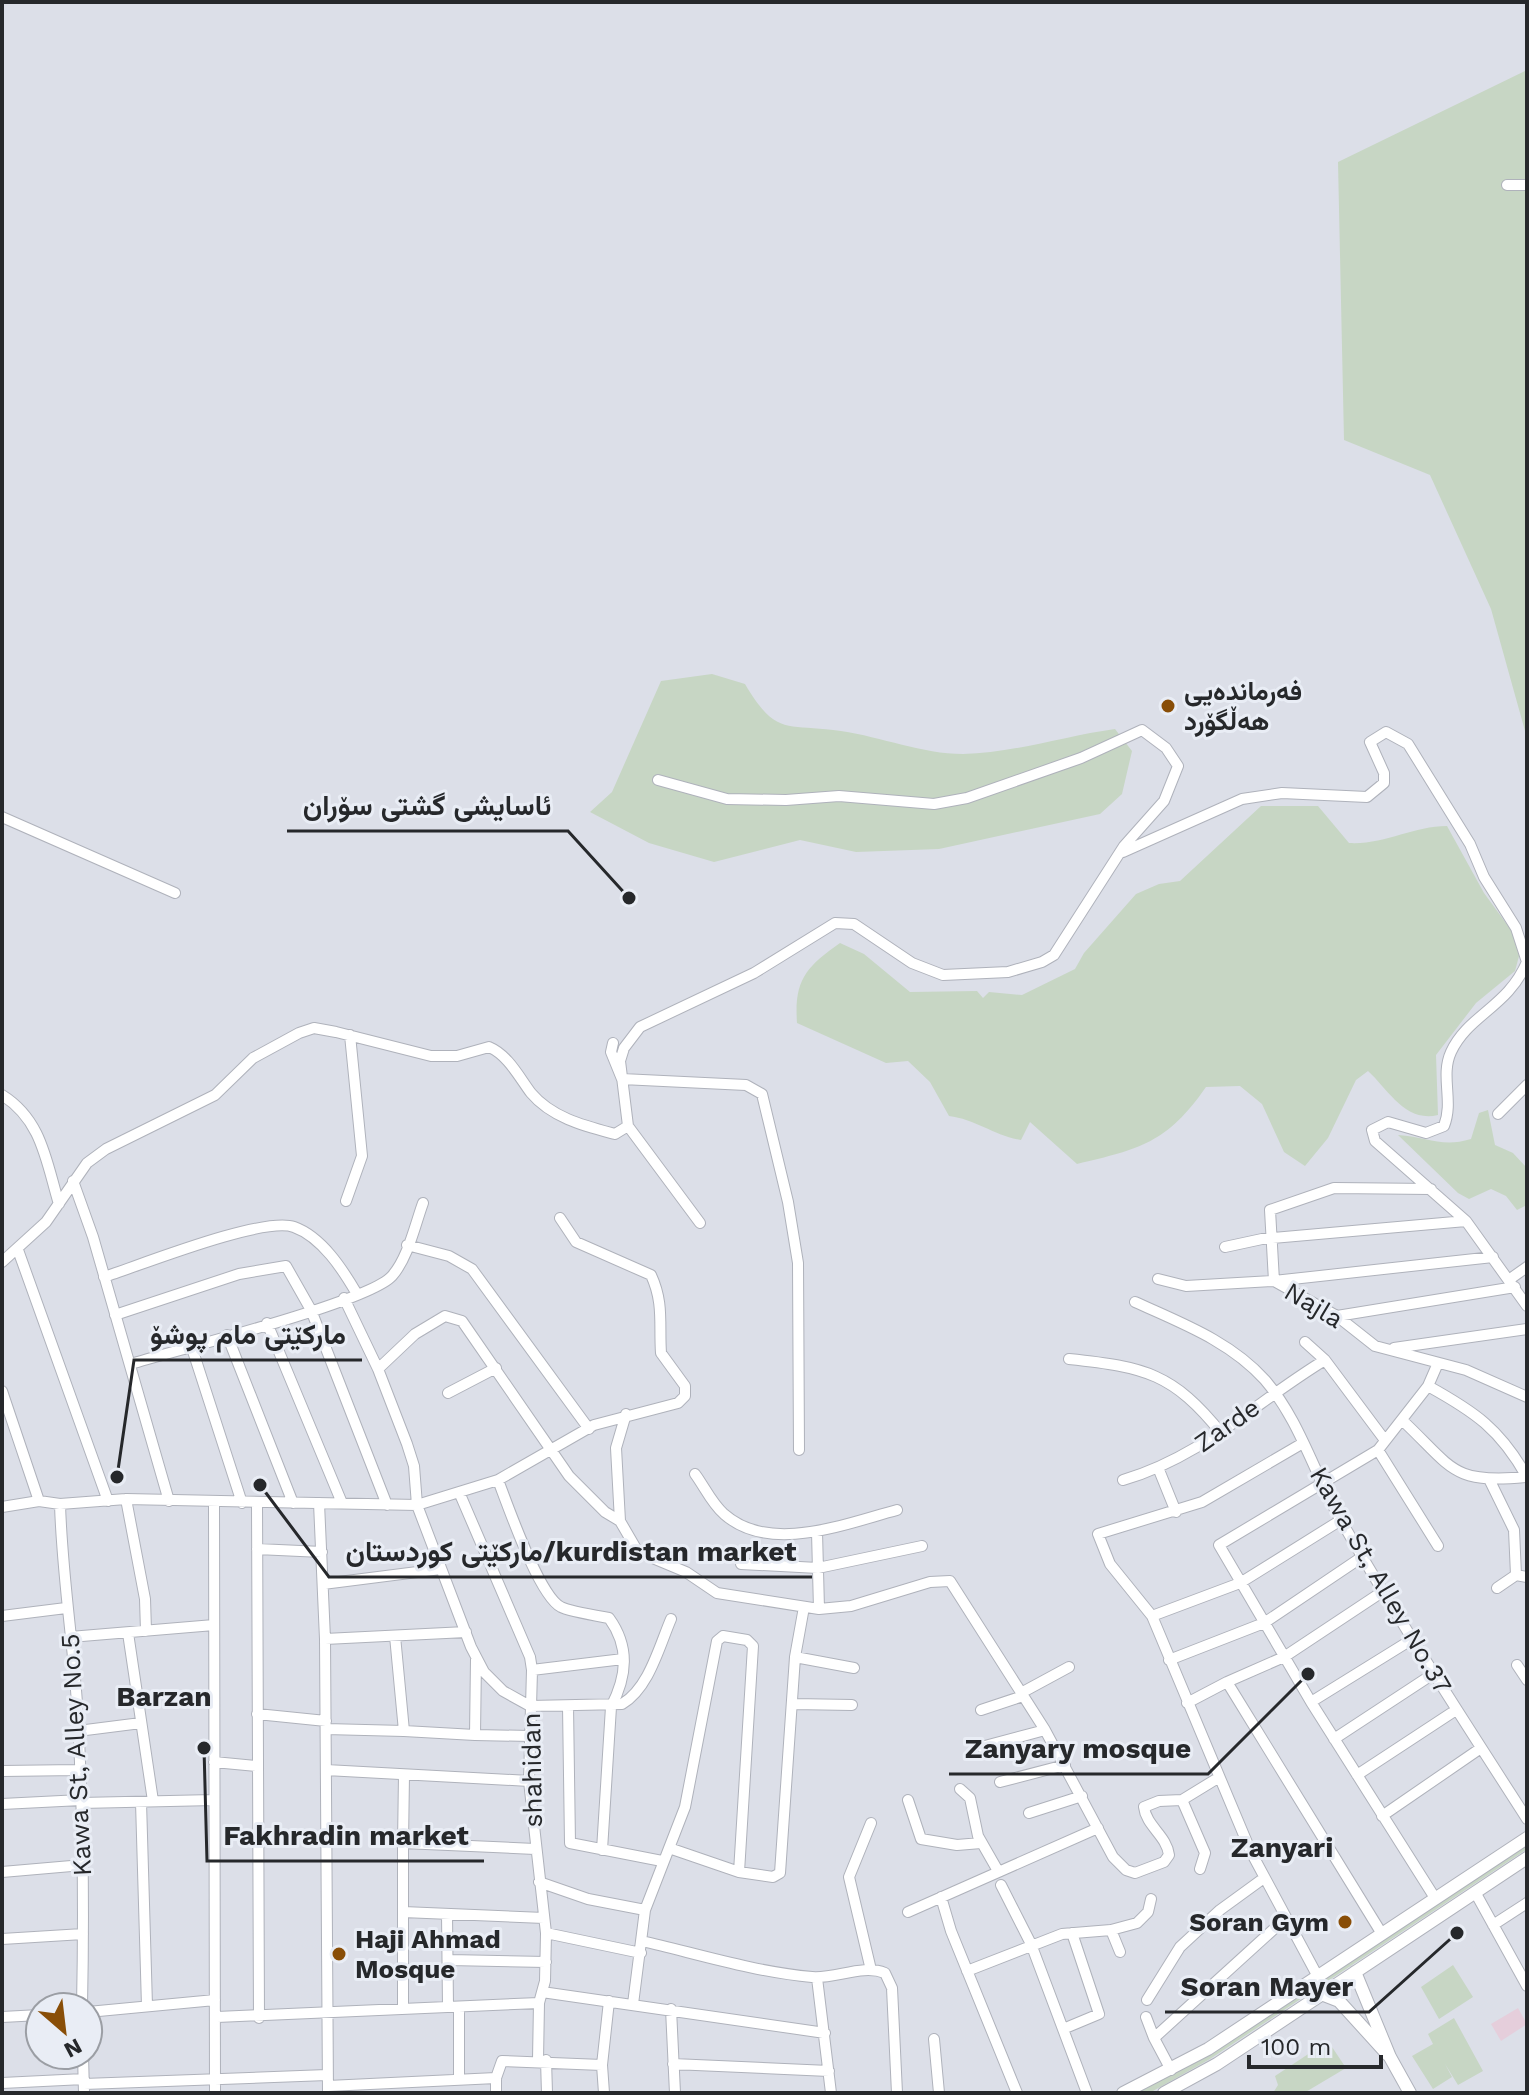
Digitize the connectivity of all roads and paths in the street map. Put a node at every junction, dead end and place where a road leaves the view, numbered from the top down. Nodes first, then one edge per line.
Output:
1 (1507, 185) dead end
2 (1527, 185) edge
3 (658, 780) dead end
4 (2, 817) edge
5 (1118, 855) junction
6 (175, 893) dead end
7 (350, 1035) junction
8 (613, 1043) dead end
9 (622, 1079) junction
10 (1527, 1085) edge
11 (2, 1095) edge
12 (1498, 1114) dead end
13 (628, 1126) junction
14 (73, 1181) junction
15 (1431, 1189) junction
16 (346, 1201) dead end
17 (423, 1203) dead end
18 (59, 1204) junction
19 (560, 1218) dead end
20 (1466, 1221) junction
21 (700, 1223) dead end
22 (1272, 1240) junction
23 (407, 1245) junction
24 (1225, 1247) dead end
25 (18, 1250) junction
26 (1493, 1257) junction
27 (2, 1262) edge
28 (1527, 1267) edge
29 (104, 1277) junction
30 (1158, 1279) dead end
31 (1274, 1281) junction
32 (1513, 1283) junction
33 (357, 1294) junction
34 (344, 1298) junction
35 (1135, 1302) dead end
36 (1527, 1306) edge
37 (311, 1310) junction
38 (115, 1315) junction
39 (1337, 1316) junction
40 (267, 1323) junction
41 (1527, 1329) edge
42 (227, 1335) junction
43 (1305, 1342) dead end
44 (191, 1345) junction
45 (1388, 1349) junction
46 (1069, 1359) dead end
47 (1325, 1360) junction
48 (1438, 1363) junction
49 (131, 1364) junction
50 (496, 1368) junction
51 (378, 1369) junction
52 (1428, 1386) junction
53 (2, 1391) edge
54 (1273, 1391) junction
55 (448, 1393) dead end
56 (1527, 1397) edge
57 (626, 1414) junction
58 (1402, 1420) junction
59 (589, 1429) junction
60 (1222, 1434) junction
61 (1303, 1443) junction
62 (1381, 1444) junction
63 (552, 1450) junction
64 (799, 1450) dead end
65 (1159, 1470) junction
66 (695, 1474) dead end
67 (1527, 1477) edge
68 (498, 1480) junction
69 (1123, 1480) dead end
70 (1490, 1481) junction
71 (1321, 1484) junction
72 (459, 1492) junction
73 (126, 1499) junction
74 (39, 1501) junction
75 (108, 1501) junction
76 (169, 1501) junction
77 (257, 1502) junction
78 (214, 1503) junction
79 (242, 1503) junction
80 (293, 1503) junction
81 (319, 1503) junction
82 (342, 1503) junction
83 (60, 1504) junction
84 (387, 1505) junction
85 (417, 1505) junction
86 (2, 1507) edge
87 (897, 1510) dead end
88 (1176, 1512) junction
89 (1341, 1520) junction
90 (620, 1521) junction
91 (817, 1532) junction
92 (922, 1546) dead end
93 (1438, 1546) dead end
94 (257, 1549) junction
95 (322, 1552) junction
96 (1362, 1557) junction
97 (741, 1564) dead end
98 (818, 1568) junction
99 (441, 1569) junction
100 (1522, 1576) edge
101 (1240, 1583) junction
102 (323, 1584) junction
103 (1497, 1588) dead end
104 (1382, 1592) junction
105 (804, 1607) junction
106 (66, 1608) junction
107 (819, 1609) junction
108 (2, 1616) edge
109 (1152, 1616) junction
110 (671, 1619) dead end
111 (1264, 1623) junction
112 (214, 1625) junction
113 (146, 1631) junction
114 (466, 1632) junction
115 (128, 1633) junction
116 (395, 1636) junction
117 (70, 1637) junction
118 (325, 1639) junction
119 (1411, 1640) junction
120 (476, 1657) junction
121 (795, 1657) junction
122 (1284, 1657) junction
123 (623, 1659) junction
124 (1169, 1660) junction
125 (1517, 1665) dead end
126 (1069, 1667) dead end
127 (854, 1668) dead end
128 (532, 1670) junction
129 (1433, 1674) junction
130 (1527, 1680) edge
131 (1227, 1682) junction
132 (1022, 1694) junction
133 (1311, 1702) junction
134 (1187, 1703) junction
135 (793, 1704) junction
136 (852, 1705) dead end
137 (530, 1706) junction
138 (568, 1706) junction
139 (611, 1707) junction
140 (981, 1710) dead end
141 (1456, 1710) junction
142 (257, 1714) junction
143 (141, 1723) junction
144 (326, 1725) junction
145 (1045, 1730) junction
146 (78, 1731) junction
147 (404, 1731) junction
148 (475, 1735) junction
149 (530, 1736) junction
150 (1334, 1739) junction
151 (981, 1747) dead end
152 (1481, 1748) junction
153 (214, 1762) junction
154 (1065, 1765) junction
155 (257, 1766) junction
156 (78, 1770) junction
157 (326, 1770) junction
158 (2, 1771) edge
159 (404, 1775) junction
160 (1357, 1775) junction
161 (1218, 1778) junction
162 (529, 1781) junction
163 (1000, 1782) dead end
164 (960, 1789) dead end
165 (1082, 1796) junction
166 (214, 1800) junction
167 (908, 1800) dead end
168 (1182, 1800) junction
169 (81, 1801) junction
170 (153, 1801) junction
171 (141, 1802) junction
172 (2, 1804) edge
173 (1029, 1813) dead end
174 (1382, 1816) junction
175 (1527, 1819) edge
176 (871, 1823) dead end
177 (1098, 1828) junction
178 (1527, 1838) edge
179 (403, 1843) junction
180 (981, 1843) junction
181 (669, 1848) junction
182 (535, 1849) junction
183 (602, 1850) junction
184 (1527, 1858) edge
185 (662, 1861) junction
186 (83, 1865) junction
187 (1200, 1869) dead end
188 (998, 1871) junction
189 (2, 1872) edge
190 (739, 1872) junction
191 (1264, 1878) junction
192 (539, 1882) junction
193 (1001, 1885) dead end
194 (1475, 1892) junction
195 (941, 1897) junction
196 (1435, 1898) junction
197 (1151, 1899) dead end
198 (1527, 1903) edge
199 (645, 1910) junction
200 (403, 1912) junction
201 (908, 1912) dead end
202 (447, 1914) junction
203 (544, 1918) junction
204 (1286, 1918) junction
205 (1493, 1925) junction
206 (1111, 1930) junction
207 (546, 1933) junction
208 (1072, 1933) junction
209 (83, 1934) junction
210 (1382, 1934) junction
211 (2, 1939) edge
212 (1031, 1944) junction
213 (641, 1947) junction
214 (1120, 1952) dead end
215 (449, 1960) junction
216 (546, 1962) junction
217 (871, 1970) junction
218 (967, 1971) junction
219 (1355, 1972) junction
220 (1317, 1975) junction
221 (817, 1978) junction
222 (1527, 1986) edge
223 (82, 1991) edge
224 (1321, 1994) junction
225 (540, 1998) junction
226 (215, 2000) junction
227 (1147, 2000) dead end
228 (609, 2001) junction
229 (633, 2004) junction
230 (147, 2006) junction
231 (453, 2007) junction
232 (403, 2009) junction
233 (671, 2009) junction
234 (104, 2010) edge
235 (329, 2015) junction
236 (24, 2016) edge
237 (2, 2017) edge
238 (217, 2017) junction
239 (1146, 2017) dead end
240 (259, 2018) junction
241 (1063, 2029) junction
242 (825, 2033) junction
243 (1154, 2038) junction
244 (934, 2039) dead end
245 (1390, 2057) junction
246 (542, 2060) junction
247 (673, 2064) junction
248 (602, 2065) junction
249 (1171, 2070) junction
250 (829, 2071) junction
251 (215, 2077) junction
252 (496, 2078) junction
253 (459, 2079) junction
254 (2, 2083) edge
255 (84, 2085) edge
256 (328, 2085) edge
257 (215, 2093) edge
258 (496, 2093) edge
259 (547, 2093) edge
260 (604, 2093) edge
261 (675, 2093) edge
262 (831, 2093) edge
263 (897, 2093) edge
264 (939, 2093) edge
265 (1017, 2093) edge
266 (1087, 2093) edge
267 (1123, 2093) edge
268 (1164, 2093) edge
269 (1410, 2093) edge

1 - 2 street
3 - 5 street
4 - 6 street
5 - 9 street
5 - 15 street
7 - 13 street
7 - 14 street
7 - 16 street
8 - 9 street
9 - 13 street
9 - 64 street
10 - 12 street
11 - 18 street
13 - 21 street
14 - 18 street
14 - 29 street
15 - 20 street
15 - 22 street, Najla
17 - 23 street
18 - 25 street
19 - 57 street
20 - 22 street
20 - 26 street
22 - 24 street
22 - 31 street, Najla
23 - 33 street
23 - 59 street
25 - 27 street
25 - 75 street
26 - 31 street
26 - 32 street
28 - 32 street
29 - 33 street
29 - 38 street
30 - 31 street
31 - 39 street, Najla
32 - 36 street
32 - 39 street
33 - 34 street
34 - 37 street
34 - 51 street
35 - 54 street, Kawa St, Alley No.37
37 - 38 street
37 - 40 street
37 - 84 street
38 - 49 street
39 - 45 street, Najla
40 - 42 street
40 - 82 street
41 - 45 street
42 - 44 street
42 - 80 street
43 - 47 street
44 - 49 street
44 - 79 street
45 - 48 street, Najla
46 - 60 street
47 - 54 street, Zarde
47 - 62 street
48 - 52 street
48 - 56 street, Najla
49 - 76 street
50 - 51 street
50 - 55 street
50 - 63 street
51 - 85 street
52 - 58 street
52 - 67 street
53 - 74 street
54 - 60 street, Zarde
54 - 61 street, Kawa St, Alley No.37
57 - 59 street
57 - 90 street
58 - 62 street
58 - 70 street
59 - 63 street
60 - 65 street, Zarde
61 - 71 street, Kawa St, Alley No.37
61 - 88 street
62 - 71 street
62 - 93 street
63 - 68 street
63 - 90 street
65 - 69 street, Zarde
65 - 88 street
66 - 91 street
67 - 70 street
68 - 72 street
68 - 123 street
70 - 100 street
71 - 89 street, Kawa St, Alley No.37
71 - 101 street
72 - 85 street
72 - 128 street, shahidan
73 - 75 street
73 - 76 street
73 - 113 street
74 - 83 street
74 - 86 street
75 - 83 street
76 - 78 street
77 - 79 street
77 - 80 street
77 - 94 street
78 - 79 street
78 - 112 street
80 - 81 street
81 - 82 street
81 - 95 street
82 - 84 street
83 - 106 street, Kawa St, Alley No.5
84 - 85 street
85 - 99 street
87 - 91 street
88 - 109 street
89 - 96 street, Kawa St, Alley No.37
89 - 101 street
90 - 105 street
91 - 98 street
92 - 98 street
94 - 95 street
94 - 142 street
95 - 102 street
96 - 104 street, Kawa St, Alley No.37
96 - 111 street
97 - 98 street
98 - 107 street
99 - 102 street
99 - 114 street
100 - 103 street
101 - 109 street
101 - 111 street
102 - 118 street
104 - 119 street, Kawa St, Alley No.37
104 - 122 street
105 - 107 street
105 - 121 street
106 - 108 street
106 - 117 street, Kawa St, Alley No.5
107 - 132 street
109 - 124 street
110 - 139 street
111 - 122 street
111 - 124 street
112 - 113 street
112 - 153 street
113 - 115 street
114 - 116 street
114 - 120 street
115 - 117 street
115 - 143 street
116 - 118 street
116 - 147 street
117 - 146 street, Kawa St, Alley No.5
118 - 144 street
119 - 129 street, Kawa St, Alley No.37
119 - 133 street
120 - 137 street
120 - 148 street
121 - 127 street
121 - 135 street
122 - 131 street
122 - 133 street
123 - 128 street
123 - 139 street
124 - 134 street
125 - 130 street
126 - 132 street
128 - 137 street, shahidan
129 - 141 street, Kawa St, Alley No.37
129 - 150 street
131 - 134 street
131 - 210 street
132 - 140 street
132 - 145 street
133 - 150 street
134 - 161 street
135 - 136 street
135 - 190 street
137 - 138 street
137 - 149 street, shahidan
138 - 139 street
138 - 183 street
139 - 183 street
141 - 152 street, Kawa St, Alley No.37
141 - 160 street
142 - 144 street
142 - 155 street
143 - 146 street
143 - 170 street
144 - 147 street
144 - 157 street
145 - 151 street
145 - 154 street
146 - 156 street, Kawa St, Alley No.5
147 - 148 street
148 - 149 street
149 - 162 street, shahidan
150 - 160 street
152 - 174 street
152 - 175 street, Kawa St, Alley No.37
153 - 155 street
153 - 166 street
154 - 163 street
154 - 165 street
155 - 240 street
156 - 158 street
156 - 169 street, Kawa St, Alley No.5
157 - 159 street
157 - 235 street
159 - 162 street
159 - 179 street
160 - 174 street
161 - 168 street
161 - 191 street
162 - 182 street, shahidan
164 - 180 street
165 - 173 street
165 - 177 street
166 - 170 street
166 - 226 street
167 - 180 street
168 - 177 street
168 - 187 street
169 - 171 street
169 - 172 street
169 - 186 street, Kawa St, Alley No.5
170 - 171 street
171 - 230 street
174 - 196 street
176 - 217 street
177 - 188 street
178 - 196 main road
179 - 182 street
179 - 200 street
180 - 188 street
181 - 185 street
181 - 190 street
181 - 190 street
182 - 192 street, shahidan
183 - 185 street
184 - 194 main road
185 - 199 street
186 - 189 street
186 - 209 street, Kawa St, Alley No.5
188 - 195 street
191 - 204 street
191 - 227 street
192 - 199 street
192 - 203 street, shahidan
193 - 212 street
194 - 205 street
194 - 219 main road
195 - 201 street
195 - 218 street
196 - 210 main road
197 - 206 street
198 - 205 street
199 - 213 street
200 - 202 street
200 - 232 street
202 - 203 street
202 - 215 street
203 - 207 street, shahidan
204 - 220 street
204 - 243 street
205 - 222 street
206 - 208 street
206 - 214 street
207 - 213 street
207 - 216 street, shahidan
208 - 212 street
208 - 241 street
209 - 211 street
209 - 223 street, Kawa St, Alley No.5
210 - 220 main road
212 - 218 street
212 - 241 street
213 - 221 street
213 - 229 street
215 - 216 street
215 - 231 street
216 - 225 street, shahidan
217 - 221 street
217 - 263 street
218 - 265 street
219 - 224 main road
219 - 245 main road
220 - 249 main road
221 - 242 street
224 - 245 main road
224 - 268 main road
225 - 228 street
225 - 231 street
225 - 246 street, shahidan
226 - 230 street
226 - 238 street
228 - 229 street
228 - 248 street
229 - 233 street
230 - 234 street
231 - 232 street
231 - 253 street
232 - 235 street
233 - 242 street
233 - 247 street
235 - 240 street
235 - 256 street
236 - 237 street
238 - 240 street
238 - 251 street
239 - 243 street
241 - 266 street
242 - 250 street
243 - 249 street
244 - 264 street
245 - 269 main road
246 - 248 street
246 - 252 street
246 - 259 street, shahidan
247 - 250 street
247 - 261 street
248 - 260 street
249 - 267 main road
250 - 262 street
251 - 255 street
251 - 256 street
251 - 257 street
252 - 253 street
252 - 258 street
253 - 256 street
254 - 255 street

